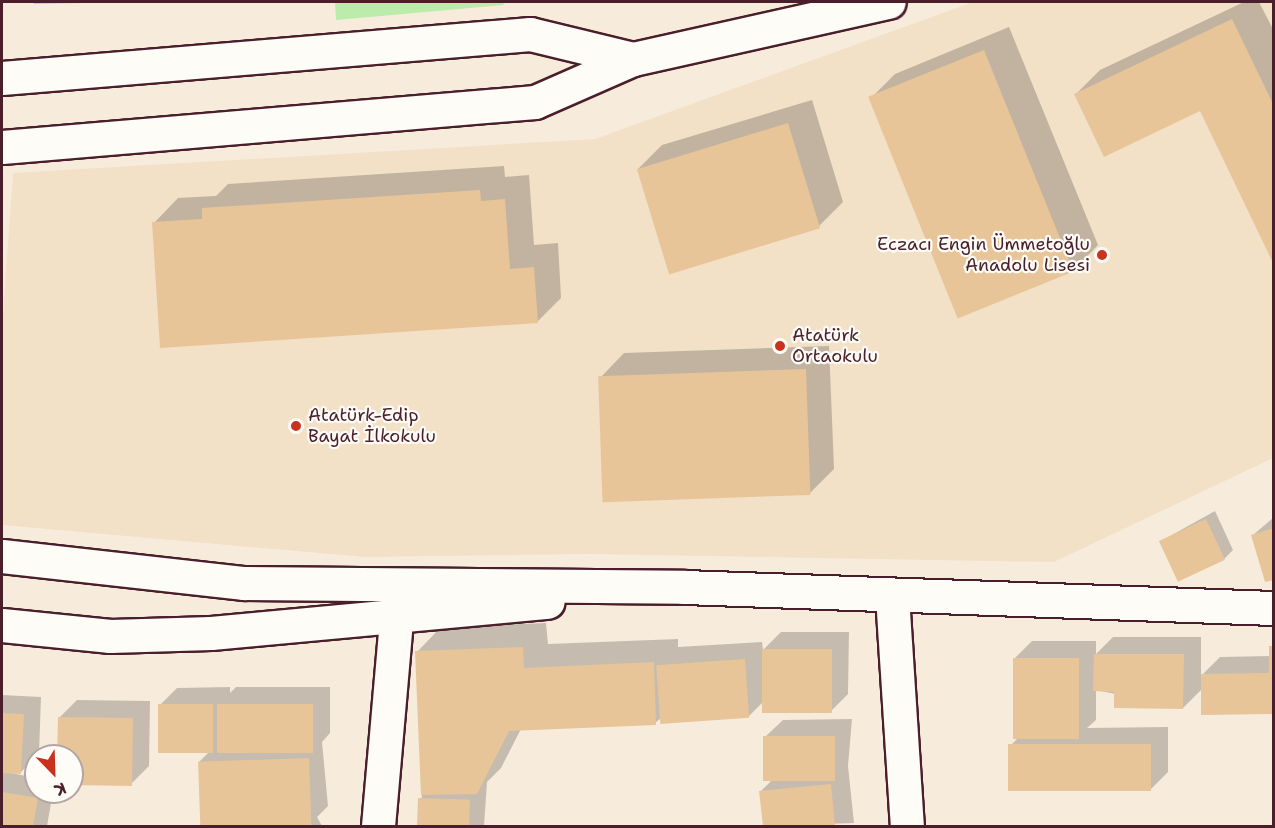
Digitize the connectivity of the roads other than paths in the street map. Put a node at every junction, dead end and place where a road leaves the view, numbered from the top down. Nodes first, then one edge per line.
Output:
1 (889, 2) edge
2 (633, 59) junction
3 (2, 78) edge
4 (2, 147) edge
5 (2, 556) edge
6 (684, 587) junction
7 (892, 596) junction
8 (1274, 608) edge
9 (396, 619) junction
10 (2, 625) edge
11 (378, 826) edge
12 (907, 826) edge

1 - 2 street
2 - 3 street
2 - 4 street
5 - 6 street
6 - 7 street
6 - 9 street
7 - 8 street
7 - 12 street
9 - 10 street
9 - 11 street

